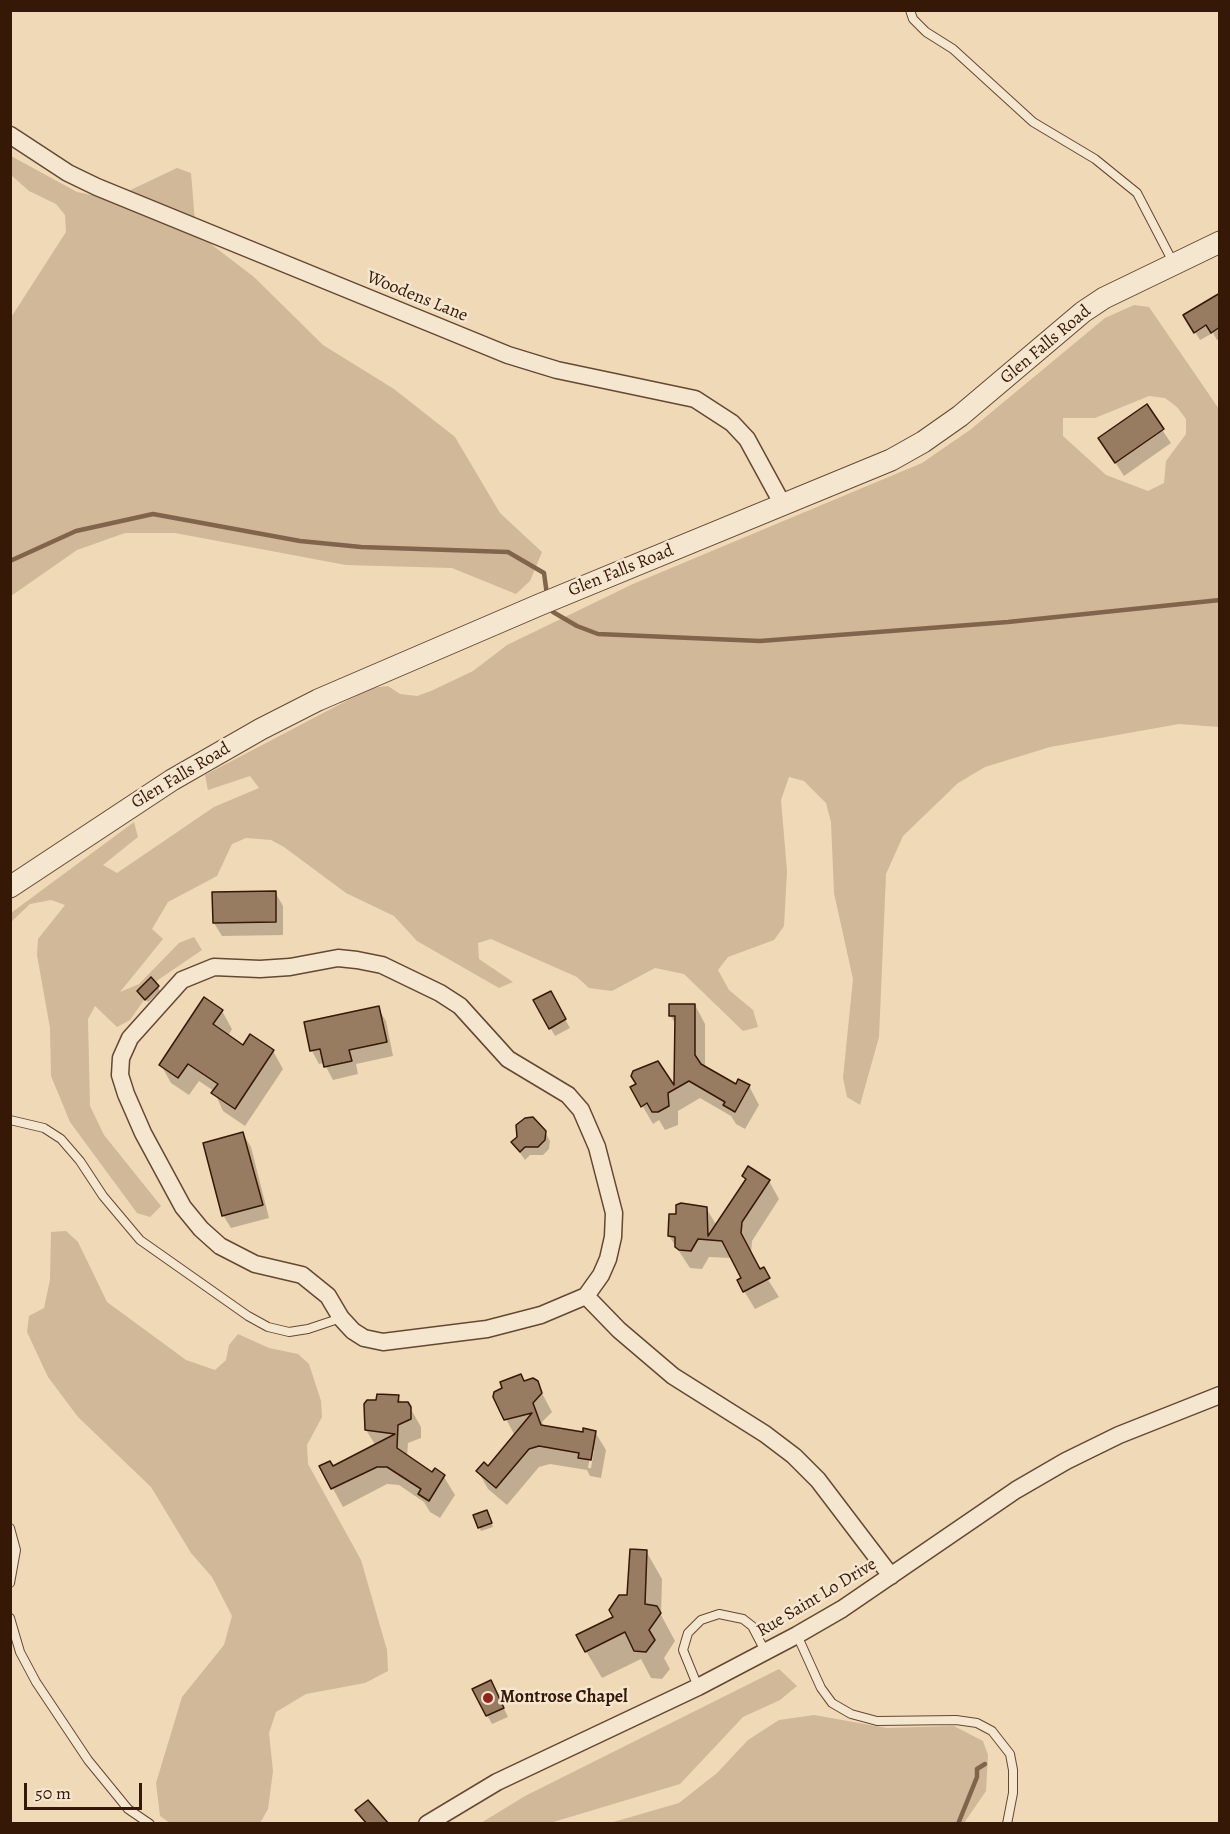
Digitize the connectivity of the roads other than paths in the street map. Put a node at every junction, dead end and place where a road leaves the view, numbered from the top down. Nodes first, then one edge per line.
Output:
1 (910, 10) edge
2 (10, 135) edge
3 (1220, 242) edge
4 (1174, 264) junction
5 (783, 505) junction
6 (10, 887) edge
7 (10, 1120) edge
8 (586, 1296) junction
9 (341, 1318) junction
10 (1220, 1395) edge
11 (10, 1528) edge
12 (891, 1576) junction
13 (10, 1583) edge
14 (10, 1618) edge
15 (797, 1635) junction
16 (765, 1652) junction
17 (698, 1687) junction
18 (150, 1824) edge
19 (427, 1824) edge
20 (1007, 1824) edge

1 - 4 lane
2 - 5 street, Woodens Lane
3 - 4 street, Glen Falls Road
4 - 5 street, Glen Falls Road
5 - 6 street, Glen Falls Road
7 - 9 lane
8 - 9 street
8 - 9 street
8 - 12 street
10 - 12 street, Rue Saint Lo Drive
11 - 13 lane
12 - 15 street, Rue Saint Lo Drive
14 - 18 lane
15 - 16 street, Rue Saint Lo Drive
15 - 20 lane
16 - 17 street, Rue Saint Lo Drive
16 - 17 lane
17 - 19 street, Rue Saint Lo Drive

